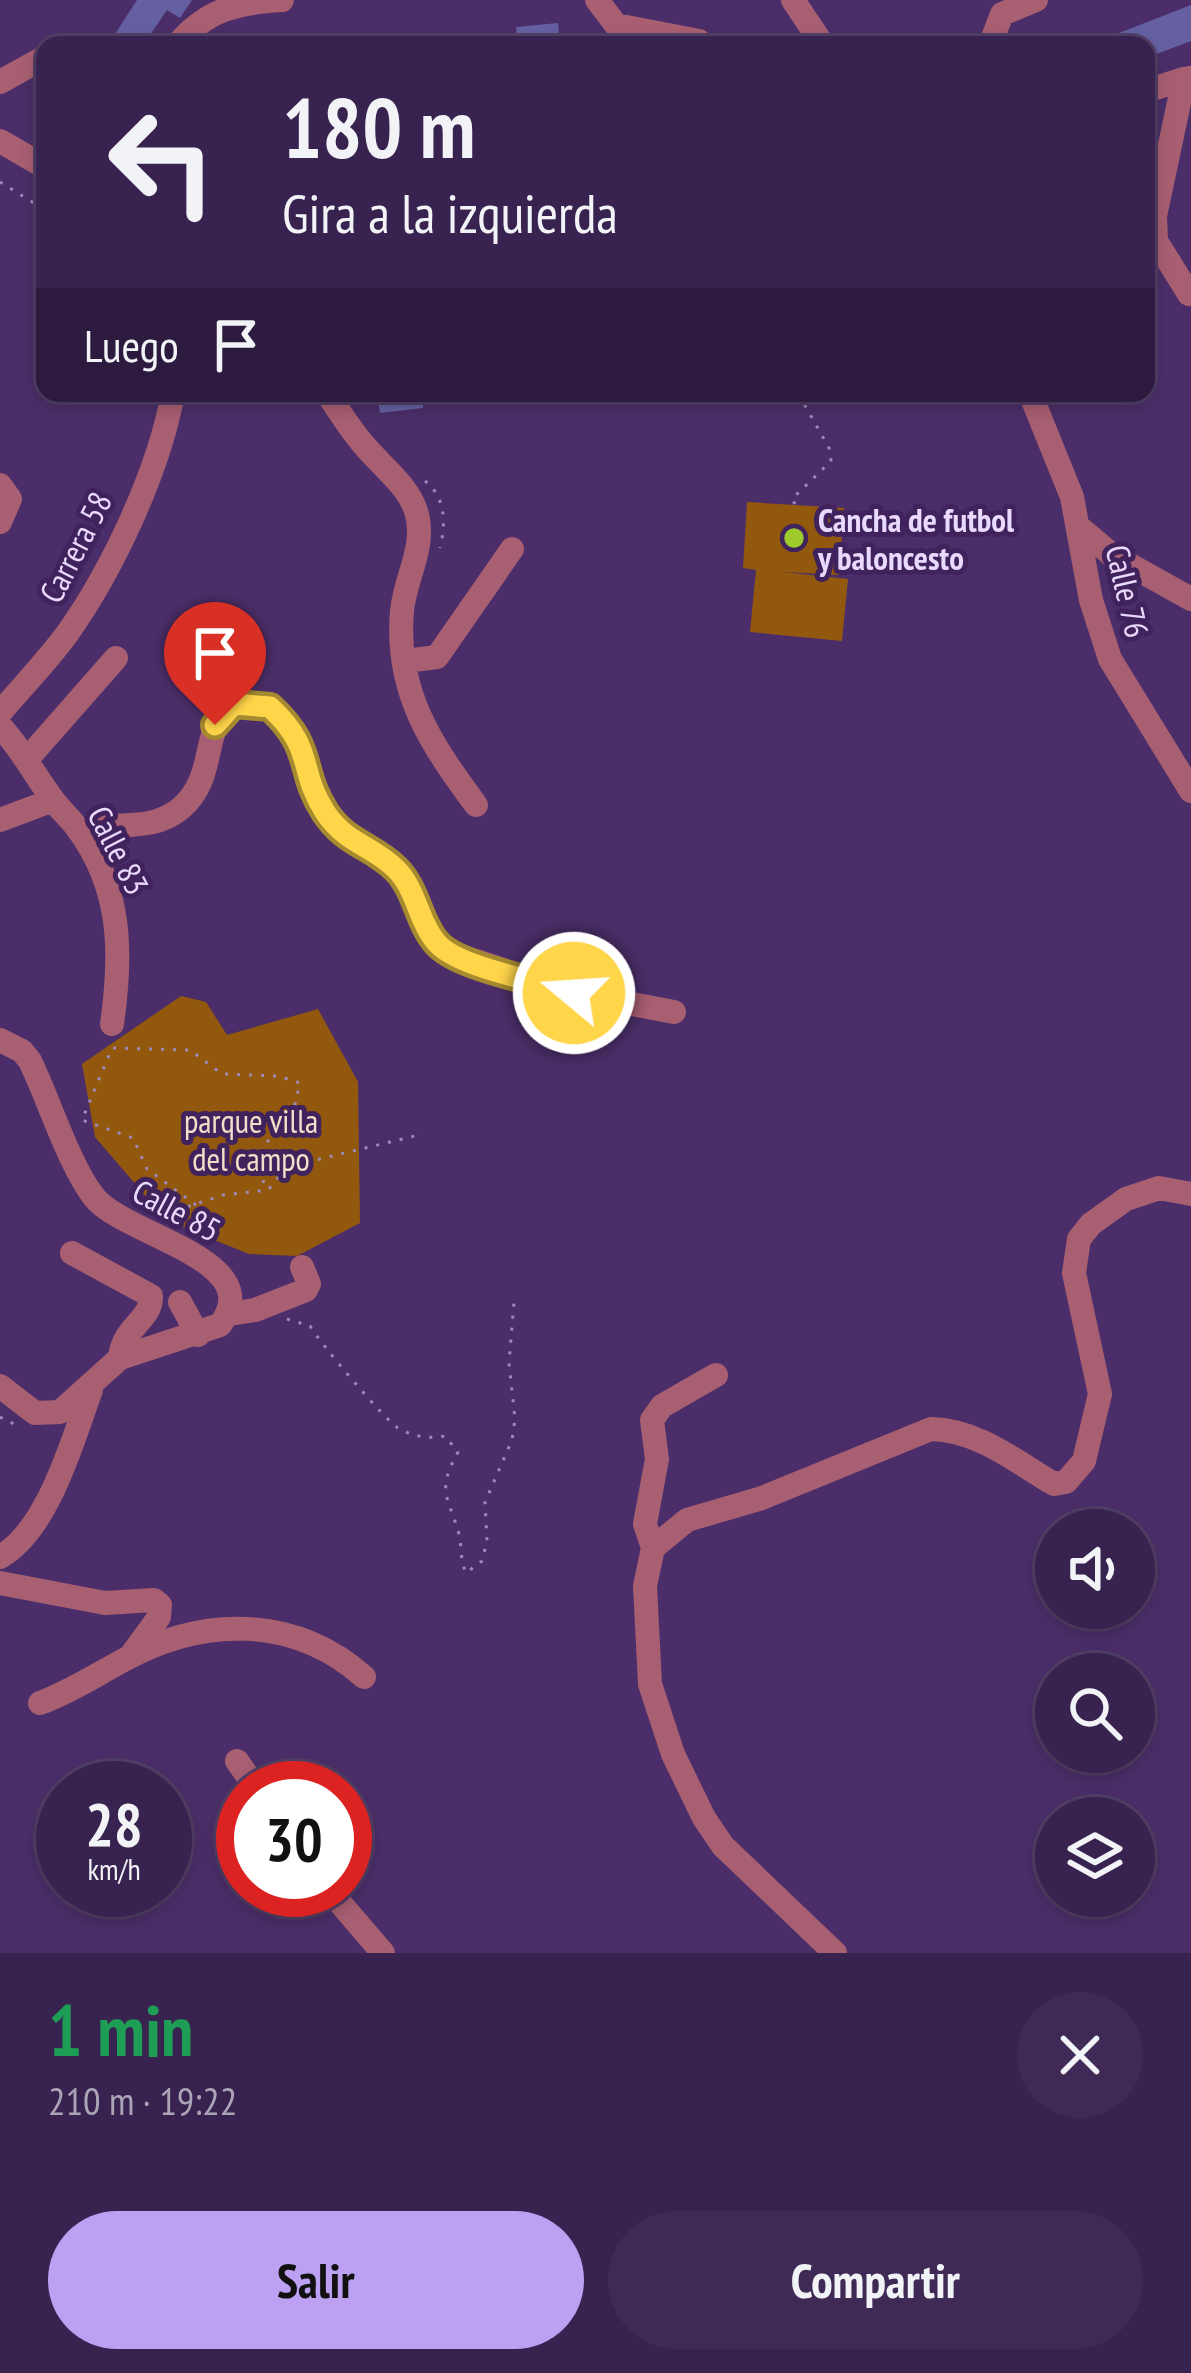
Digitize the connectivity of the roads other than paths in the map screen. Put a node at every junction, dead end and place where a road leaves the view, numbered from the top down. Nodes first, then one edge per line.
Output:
1 (282, 0) edge
2 (598, 0) edge
3 (793, 0) edge
4 (1036, 0) edge
5 (996, 23) edge
6 (186, 36) edge
7 (673, 36) edge
8 (817, 36) edge
9 (36, 61) edge
10 (1187, 79) edge
11 (0, 82) edge
12 (1155, 88) edge
13 (0, 141) edge
14 (36, 162) edge
15 (1189, 294) edge
16 (172, 402) edge
17 (333, 402) edge
18 (1034, 402) edge
19 (0, 485) edge
20 (0, 522) edge
21 (1080, 528) junction
22 (512, 549) dead end
23 (1191, 599) edge
24 (116, 658) dead end
25 (405, 661) junction
26 (0, 713) edge
27 (0, 726) edge
28 (29, 757) junction
29 (1191, 790) edge
30 (53, 800) junction
31 (476, 805) dead end
32 (0, 820) edge
33 (81, 832) junction
34 (674, 1012) dead end
35 (112, 1024) dead end
36 (0, 1040) edge
37 (1191, 1194) edge
38 (72, 1253) dead end
39 (302, 1267) dead end
40 (180, 1301) dead end
41 (229, 1314) junction
42 (198, 1335) junction
43 (120, 1358) junction
44 (716, 1376) dead end
45 (94, 1382) junction
46 (0, 1386) edge
47 (653, 1548) junction
48 (0, 1557) edge
49 (0, 1583) edge
50 (131, 1656) junction
51 (364, 1677) dead end
52 (40, 1703) dead end
53 (352, 1917) edge
54 (383, 1953) edge
55 (835, 1953) edge

1 - 6 street
2 - 7 street
3 - 8 street
4 - 5 street
9 - 11 street
10 - 12 street
10 - 15 street
13 - 14 street
16 - 26 street, Carrera 58
17 - 25 street
18 - 21 street, Calle 76
19 - 20 street
21 - 23 street
21 - 29 street, Calle 76
22 - 25 street
24 - 28 street
25 - 31 street
27 - 28 street, Calle 83
28 - 30 street, Calle 83
30 - 32 street
30 - 33 street, Calle 83
33 - 34 street
33 - 35 street, Calle 83
36 - 41 street, Calle 85
37 - 47 street
38 - 43 street
39 - 41 street
40 - 42 street
41 - 42 street
42 - 43 street
43 - 45 street
44 - 47 street
45 - 46 street
45 - 48 street
47 - 55 street
49 - 50 street
50 - 51 street
50 - 52 street
53 - 54 street

